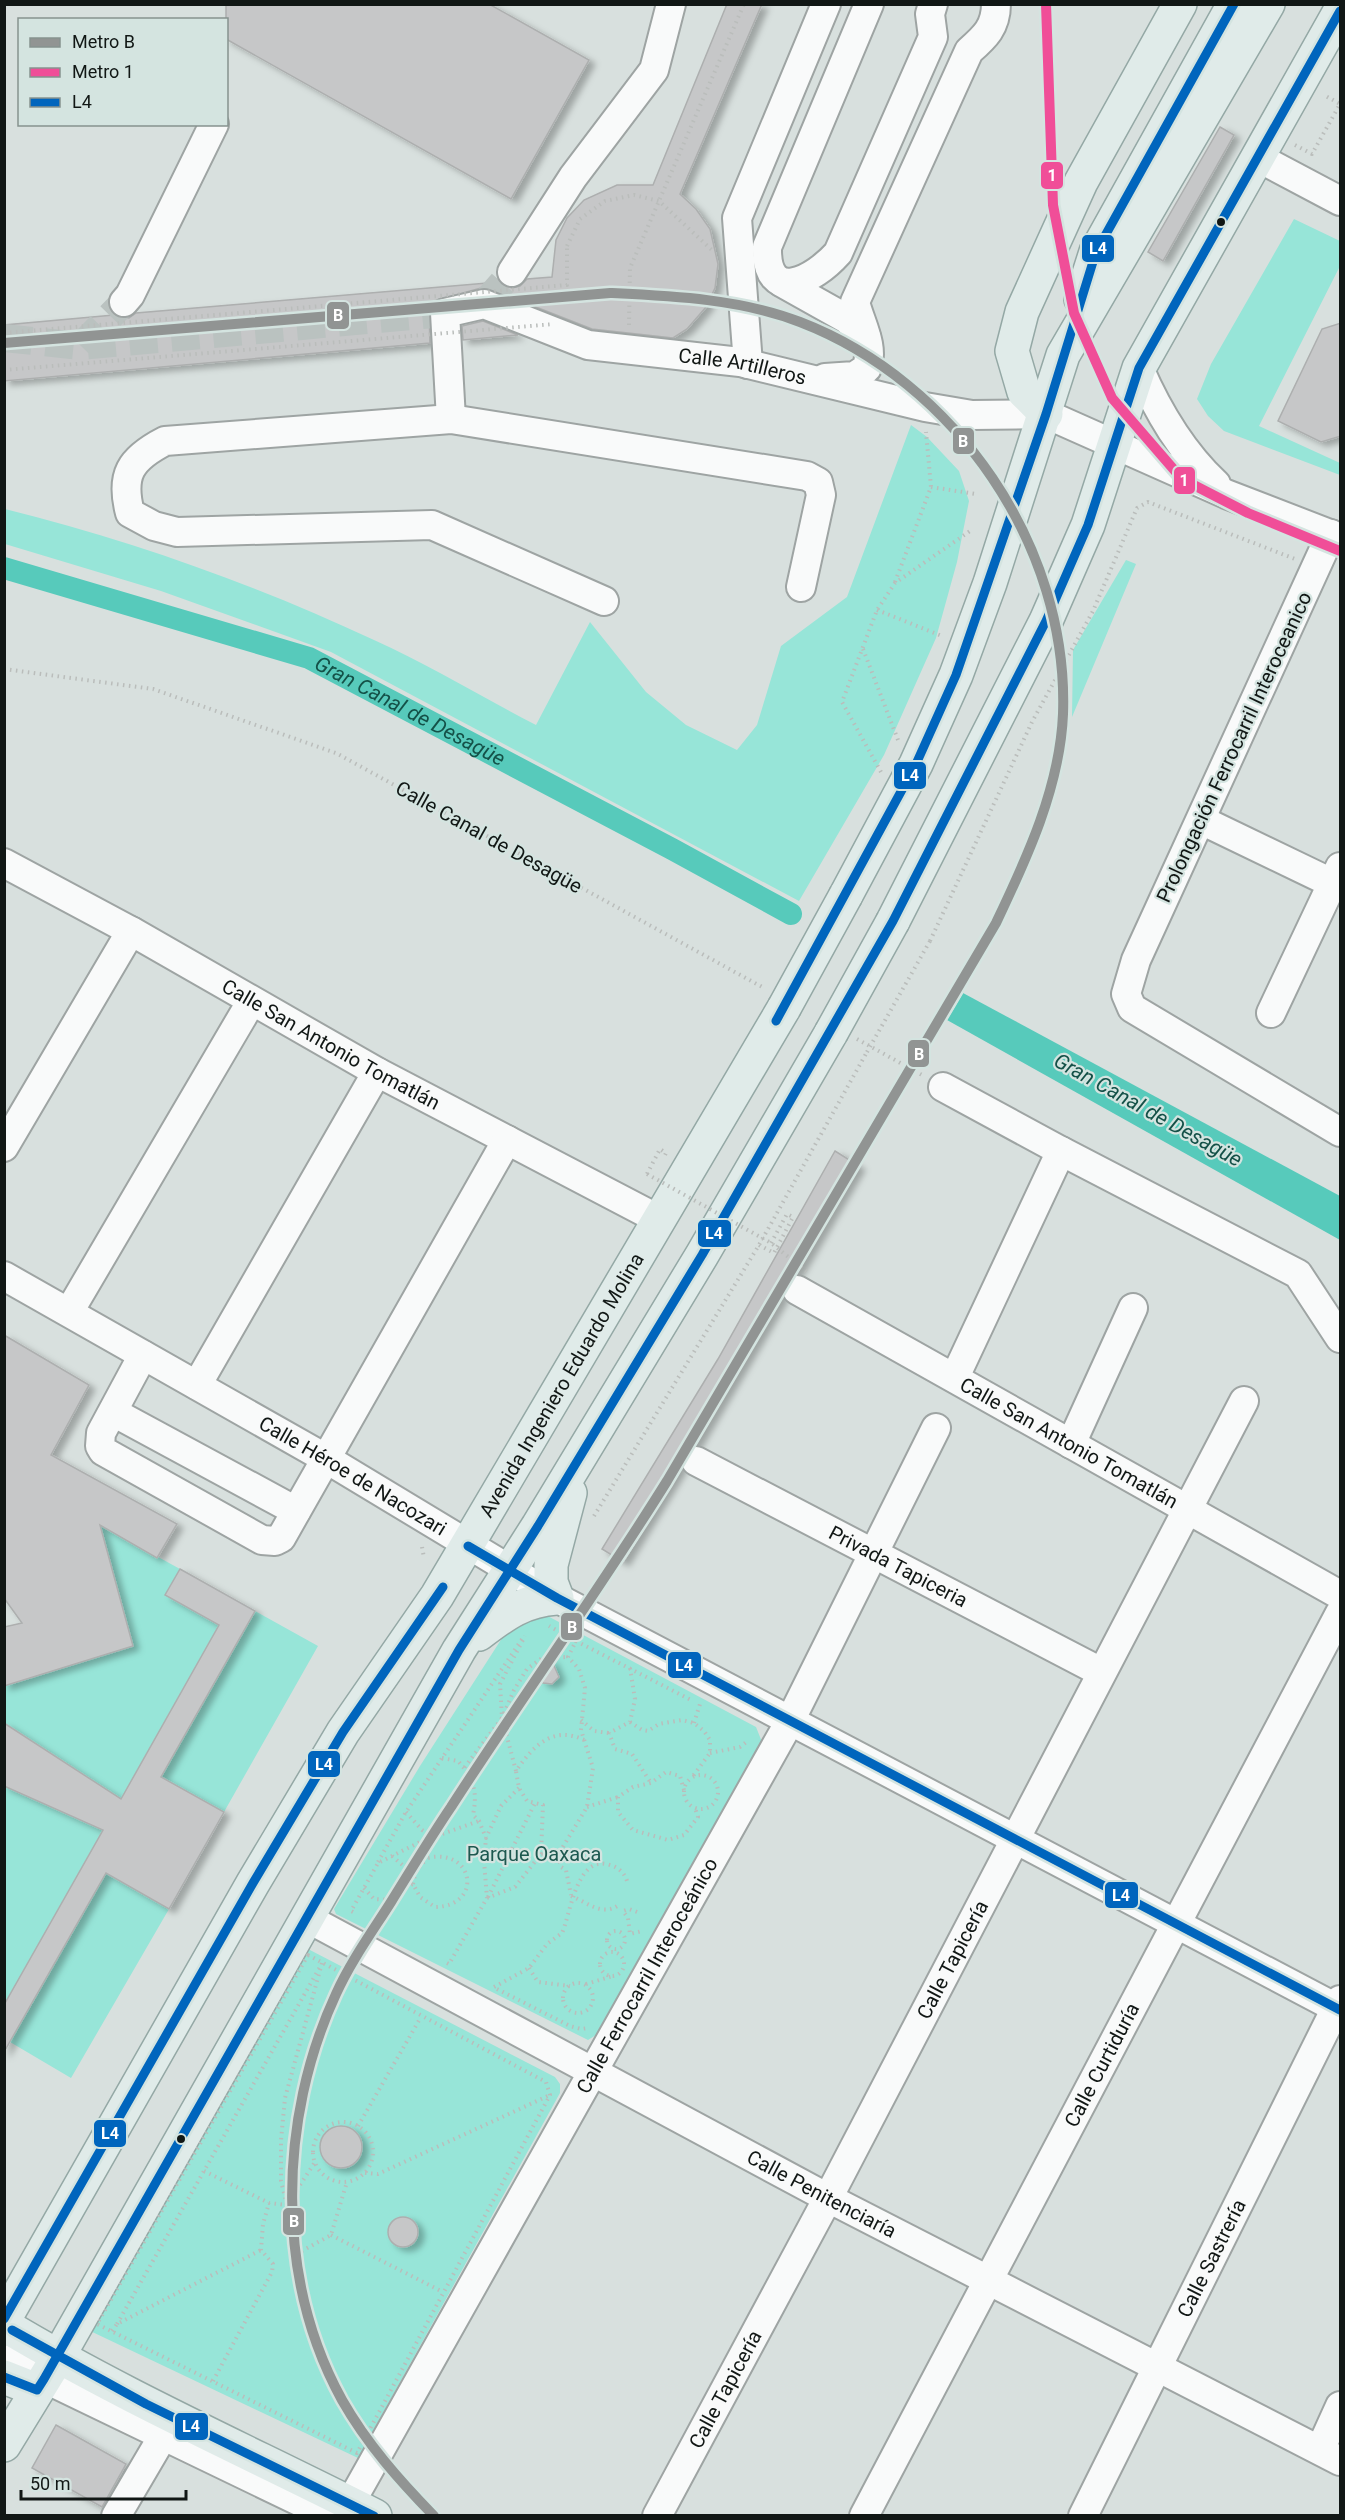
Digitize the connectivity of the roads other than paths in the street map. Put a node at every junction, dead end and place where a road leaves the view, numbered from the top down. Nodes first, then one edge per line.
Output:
1 (671, 4) edge
2 (826, 4) edge
3 (869, 4) edge
4 (933, 4) edge
5 (996, 4) edge
6 (1180, 4) edge
7 (1234, 4) edge
8 (1268, 4) edge
9 (1341, 11) edge
10 (213, 126) edge
11 (1264, 144) junction
12 (1341, 201) edge
13 (512, 272) tunnel mouth
14 (781, 282) junction
15 (124, 302) tunnel mouth
16 (867, 338) junction
17 (1063, 356) junction
18 (748, 364) junction
19 (1139, 368) junction
20 (796, 375) junction
21 (1046, 414) junction
22 (451, 419) junction
23 (1116, 446) junction
24 (1226, 494) junction
25 (1336, 536) edge
26 (801, 587) dead end
27 (604, 601) dead end
28 (1201, 820) junction
29 (4, 863) edge
30 (1338, 879) edge
31 (132, 931) junction
32 (251, 1002) junction
33 (1271, 1013) dead end
34 (377, 1072) junction
35 (943, 1087) road end
36 (14, 1115) edge
37 (1341, 1131) edge
38 (507, 1140) junction
39 (4, 1147) edge
40 (1061, 1151) junction
41 (660, 1220) junction
42 (4, 1276) edge
43 (802, 1281) road end
44 (1133, 1308) dead end
45 (69, 1312) junction
46 (1341, 1338) edge
47 (143, 1355) junction
48 (955, 1377) junction
49 (197, 1385) junction
50 (1244, 1401) dead end
51 (112, 1412) junction
52 (936, 1428) dead end
53 (1071, 1444) junction
54 (325, 1458) junction
55 (578, 1461) junction
56 (696, 1461) dead end
57 (296, 1511) junction
58 (1188, 1511) junction
59 (468, 1546) junction
60 (875, 1552) junction
61 (510, 1571) junction
62 (1341, 1595) edge
63 (550, 1611) junction
64 (1341, 1613) edge
65 (459, 1650) junction
66 (1101, 1672) junction
67 (790, 1721) junction
68 (1017, 1840) junction
69 (307, 1918) junction
70 (1176, 1923) junction
71 (1339, 2006) edge
72 (591, 2071) junction
73 (828, 2198) junction
74 (988, 2281) junction
75 (4, 2319) edge
76 (4, 2325) edge
77 (4, 2359) edge
78 (1155, 2367) junction
79 (46, 2375) junction
80 (4, 2377) edge
81 (1341, 2406) edge
82 (169, 2427) junction
83 (4, 2445) edge
84 (1330, 2456) edge
85 (350, 2512) edge
86 (116, 2516) edge
87 (657, 2516) edge
88 (864, 2516) edge
89 (1083, 2516) edge

1 - 13 street
2 - 18 street
3 - 14 street
4 - 14 street
5 - 16 street
6 - 21 main road
7 - 17 main road
8 - 17 main road, Avenida Ingeniero Eduardo Molina
9 - 11 main road
10 - 15 street
11 - 12 street
11 - 19 main road
14 - 16 street
16 - 20 street
17 - 21 main road, Avenida Ingeniero Eduardo Molina
18 - 20 street, Calle Artilleros
18 - 22 street, Calle Artilleros
19 - 23 main road
19 - 24 street
20 - 21 street, Calle Artilleros
21 - 23 street
21 - 41 main road, Avenida Ingeniero Eduardo Molina, bridge
22 - 26 street
22 - 27 street
23 - 24 street
23 - 55 main road, bridge
24 - 25 street
25 - 28 street, Prolongación Ferrocarril Interoceanico
28 - 30 street
28 - 37 street, Prolongación Ferrocarril Interoceanico
29 - 31 street, Calle San Antonio Tomatlán
30 - 33 street
31 - 32 street, Calle San Antonio Tomatlán
31 - 36 street
32 - 34 street, Calle San Antonio Tomatlán
32 - 45 street
34 - 38 street, Calle San Antonio Tomatlán
34 - 49 street
35 - 40 street
36 - 39 street
38 - 41 street, Calle San Antonio Tomatlán
38 - 54 street
40 - 46 street
40 - 48 street
41 - 59 main road, Avenida Ingeniero Eduardo Molina
42 - 45 street, Calle Héroe de Nacozari
43 - 48 street, Calle San Antonio Tomatlán
44 - 53 street
45 - 47 street, Calle Héroe de Nacozari
47 - 49 street, Calle Héroe de Nacozari
47 - 51 street
48 - 53 street, Calle San Antonio Tomatlán
49 - 54 street, Calle Héroe de Nacozari
50 - 58 street, Calle Tapicería
51 - 57 street
51 - 57 street
52 - 60 street, Calle Ferrocarril Interoceánico
53 - 58 street, Calle San Antonio Tomatlán
54 - 57 street
54 - 59 street, Calle Héroe de Nacozari
55 - 61 main road
55 - 63 main road
56 - 60 street, Privada Tapiceria
58 - 62 street, Calle San Antonio Tomatlán
58 - 66 street, Calle Tapicería
59 - 61 street, Calle Héroe de Nacozari
59 - 75 main road, Avenida Ingeniero Eduardo Molina
60 - 66 street, Privada Tapiceria
60 - 67 street, Calle Ferrocarril Interoceánico
61 - 63 street, Calle Héroe de Nacozari
61 - 65 main road
63 - 65 main road
63 - 67 street, Calle Héroe de Nacozari
64 - 70 street, Calle Curtiduría
65 - 69 main road
66 - 68 street, Calle Tapicería
67 - 68 street, Calle Héroe de Nacozari
67 - 72 street, Calle Ferrocarril Interoceánico
68 - 70 street, Calle Héroe de Nacozari
68 - 73 street, Calle Tapicería
69 - 72 street, Calle Penitenciaría
69 - 79 main road
70 - 71 street, Calle Héroe de Nacozari
70 - 74 street, Calle Curtiduría
71 - 78 street, Calle Sastrería
72 - 73 street, Calle Penitenciaría
72 - 85 street, Calle Ferrocarril Interoceánico
73 - 74 street, Calle Penitenciaría
73 - 87 street, Calle Tapicería
74 - 78 street, Calle Penitenciaría
74 - 88 street, Calle Curtiduría
76 - 79 main road
77 - 79 street
78 - 84 street, Calle Penitenciaría
78 - 89 street, Calle Sastrería
79 - 80 main road
79 - 82 main road
79 - 83 main road
81 - 84 street
82 - 85 main road
82 - 86 street

